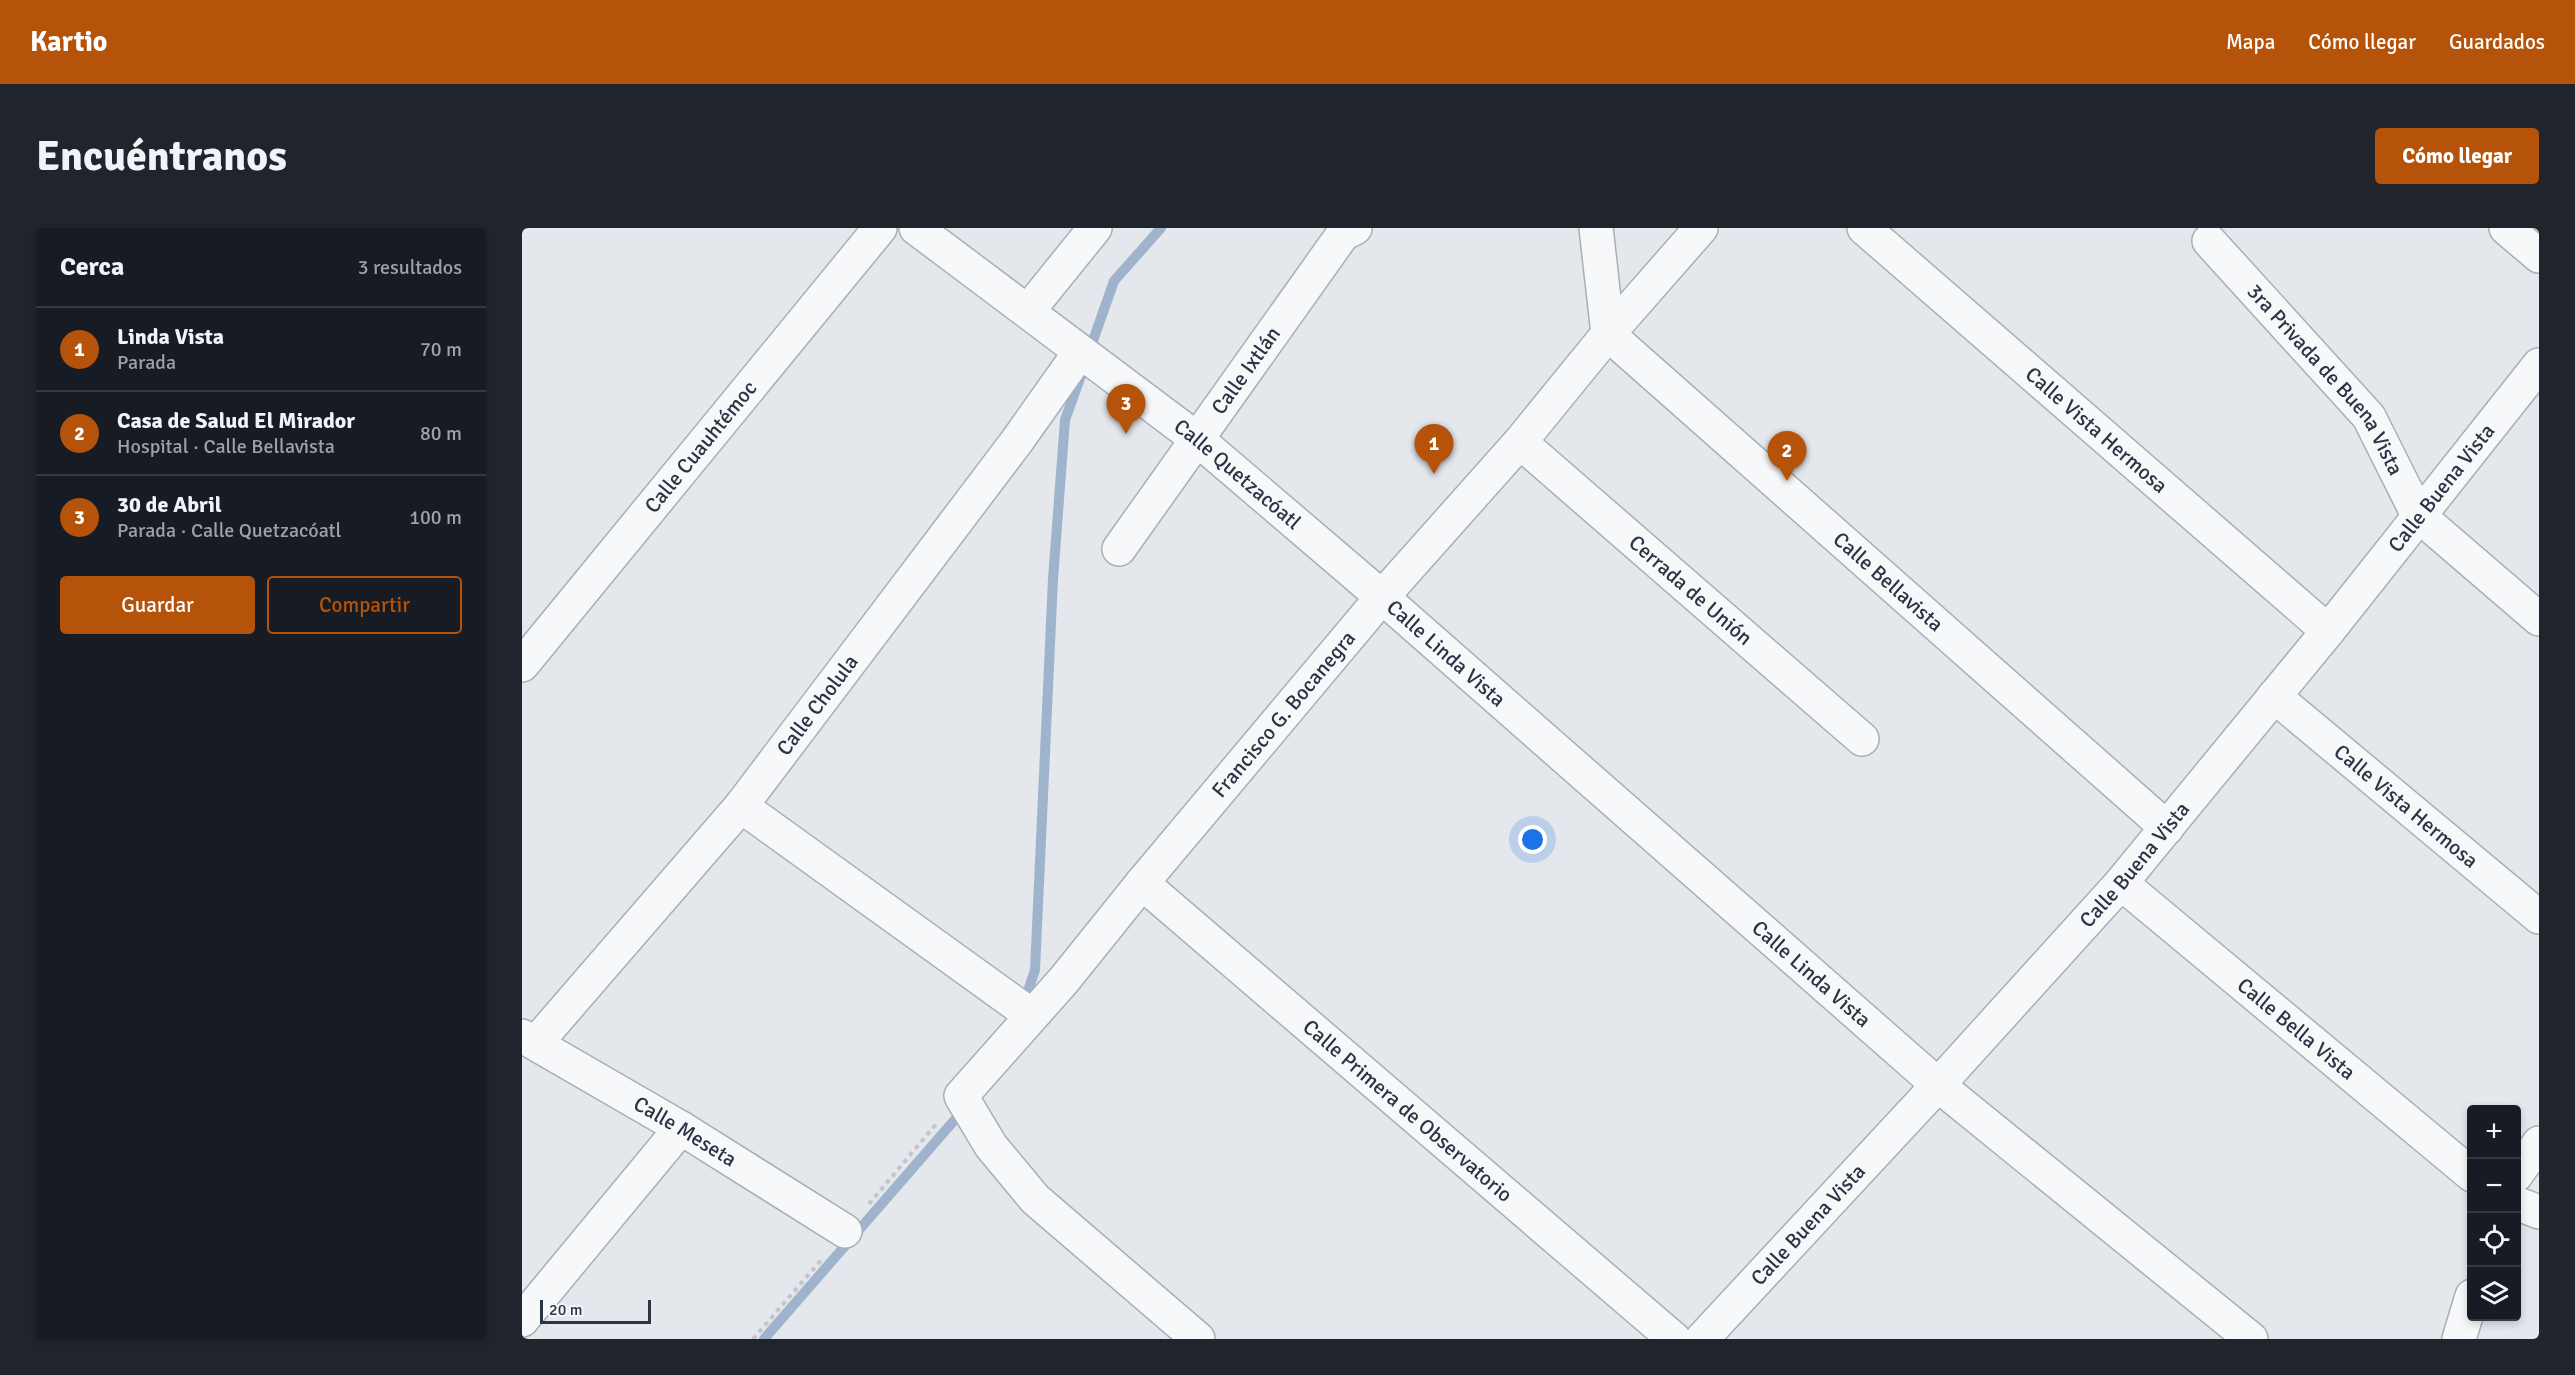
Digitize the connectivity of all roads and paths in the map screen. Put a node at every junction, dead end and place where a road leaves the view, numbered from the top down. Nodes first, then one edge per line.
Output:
1 (880, 228) edge
2 (916, 228) edge
3 (1095, 228) edge
4 (1355, 228) edge
5 (1596, 228) edge
6 (1701, 228) edge
7 (1864, 228) edge
8 (2506, 228) edge
9 (2209, 241) dead end
10 (2539, 256) edge
11 (1028, 311) junction
12 (1608, 334) junction
13 (1080, 352) junction
14 (2539, 365) edge
15 (1197, 439) junction
16 (1520, 442) junction
17 (2418, 515) junction
18 (1119, 549) dead end
19 (1382, 597) junction
20 (2539, 619) edge
21 (2328, 631) junction
22 (522, 665) edge
23 (2274, 696) junction
24 (1862, 739) dead end
25 (741, 806) junction
26 (2167, 828) junction
27 (1142, 883) junction
28 (2121, 883) junction
29 (2539, 917) edge
30 (1031, 1015) junction
31 (529, 1039) edge
32 (1938, 1085) junction
33 (681, 1128) junction
34 (2539, 1143) edge
35 (2521, 1169) edge
36 (2467, 1171) edge
37 (2521, 1205) edge
38 (2539, 1212) edge
39 (845, 1232) dead end
40 (2467, 1311) edge
41 (522, 1320) edge
42 (1198, 1339) edge
43 (1674, 1339) edge
44 (1702, 1339) edge
45 (2251, 1339) edge
46 (2458, 1339) edge

1 - 22 street, Calle Cuauhtémoc
2 - 11 street, Calle Quetzacóatl
3 - 11 street
4 - 15 street, Calle Ixtlán
5 - 12 street
6 - 12 street, Francisco G. Bocanegra
7 - 21 street, Calle Vista Hermosa
8 - 10 street
9 - 17 street, 3ra Privada de Buena Vista
11 - 13 street, Calle Quetzacóatl
12 - 16 street, Francisco G. Bocanegra
12 - 26 street, Calle Bellavista
13 - 15 street, Calle Quetzacóatl
13 - 25 street, Calle Cholula
14 - 17 street, Calle Buena Vista
15 - 18 street, Calle Ixtlán
15 - 19 street, Calle Quetzacóatl
16 - 19 street, Francisco G. Bocanegra
16 - 24 street, Cerrada de Unión
17 - 20 street, 3ra Privada de Buena Vista
17 - 21 street, Calle Buena Vista
19 - 27 street, Francisco G. Bocanegra
19 - 32 street, Calle Linda Vista
21 - 23 street, Calle Buena Vista
23 - 26 street, Calle Buena Vista
23 - 29 street, Calle Vista Hermosa
25 - 30 street
25 - 31 street, Calle Cholula
26 - 28 street, Calle Buena Vista
27 - 30 street, Francisco G. Bocanegra
27 - 43 street, Calle Primera de Observatorio
28 - 32 street, Calle Buena Vista
28 - 36 street, Calle Bella Vista
30 - 42 street, Francisco G. Bocanegra
31 - 33 street, Calle Meseta
32 - 44 street, Calle Buena Vista
32 - 45 street, Calle Linda Vista
33 - 39 street, Calle Meseta
33 - 41 street
34 - 35 street
37 - 38 street
40 - 46 street

